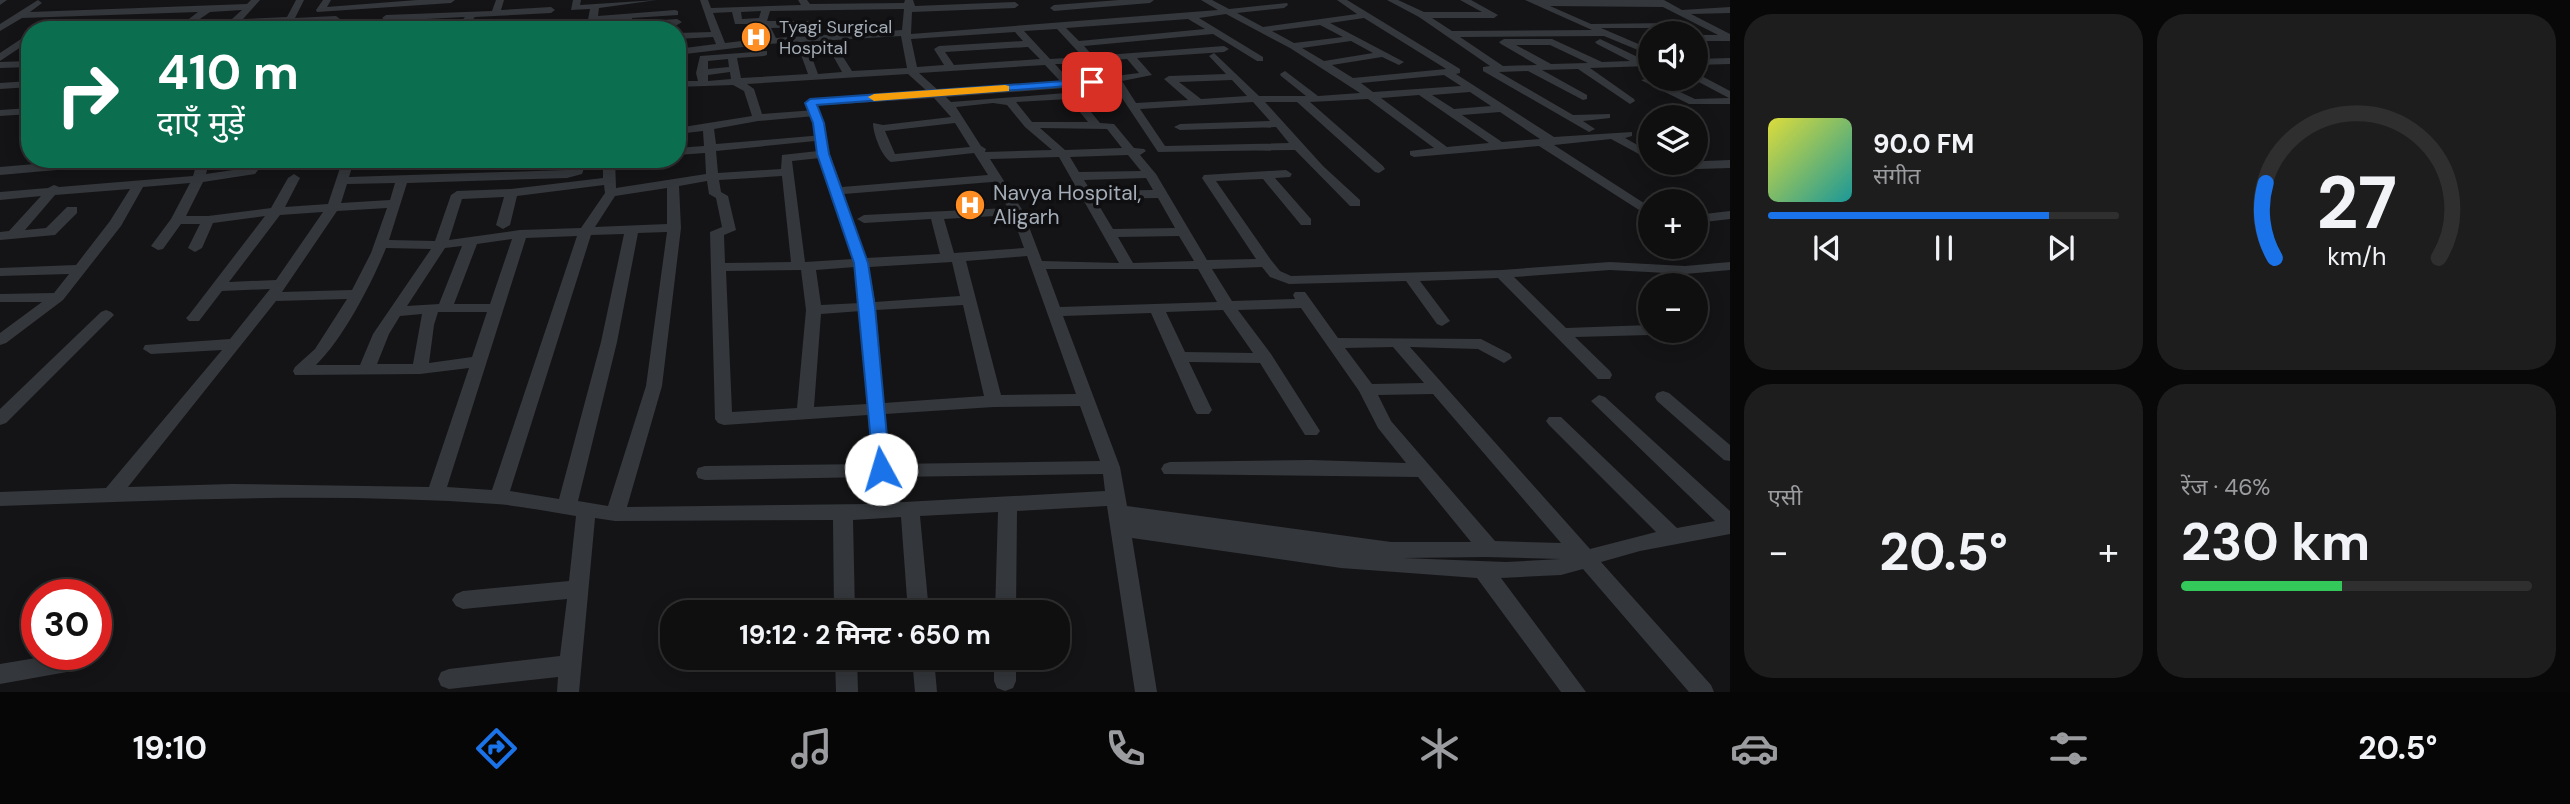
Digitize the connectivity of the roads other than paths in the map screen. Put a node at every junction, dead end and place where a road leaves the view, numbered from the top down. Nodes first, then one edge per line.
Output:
1 (122, 0) edge
2 (300, 0) edge
3 (327, 0) edge
4 (451, 0) edge
5 (500, 0) edge
6 (577, 0) edge
7 (668, 0) edge
8 (704, 0) edge
9 (1044, 0) edge
10 (1150, 0) edge
11 (1210, 0) edge
12 (1341, 0) edge
13 (1391, 0) edge
14 (1464, 0) edge
15 (653, 1) edge
16 (1659, 1) edge
17 (1533, 2) edge
18 (38, 3) dead end
19 (878, 3) edge
20 (912, 3) edge
21 (252, 4) edge
22 (805, 4) edge
23 (836, 4) edge
24 (552, 5) edge
25 (1015, 5) dead end
26 (1284, 5) dead end
27 (595, 6) junction
28 (960, 7) junction
29 (766, 8) junction
30 (1054, 8) junction
31 (208, 9) junction
32 (736, 9) junction
33 (387, 10) edge
34 (1730, 10) edge
35 (106, 11) junction
36 (710, 11) junction
37 (1554, 11) junction
38 (1228, 12) junction
39 (1656, 12) dead end
40 (1682, 12) junction
41 (495, 13) junction
42 (473, 14) junction
43 (22, 15) junction
44 (1368, 15) junction
45 (1422, 15) junction
46 (1190, 16) junction
47 (676, 17) junction
48 (326, 19) joint
49 (593, 19) joint
50 (967, 20) dead end
51 (1334, 20) junction
52 (92, 21) edge
53 (191, 21) edge
54 (236, 21) edge
55 (289, 21) edge
56 (307, 21) edge
57 (466, 21) edge
58 (545, 21) edge
59 (677, 21) edge
60 (1698, 21) edge
61 (1321, 22) junction
62 (1730, 22) edge
63 (764, 23) junction
64 (1708, 23) edge
65 (811, 24) dead end
66 (1586, 25) junction
67 (1638, 25) edge
68 (1075, 26) junction
69 (1708, 26) edge
70 (1060, 27) junction
71 (1018, 30) junction
72 (1261, 30) junction
73 (1213, 31) junction
74 (15, 32) edge
75 (1396, 32) junction
76 (717, 34) junction
77 (1447, 34) junction
78 (906, 35) junction
79 (1164, 35) junction
80 (686, 36) edge
81 (1370, 36) junction
82 (1602, 37) junction
83 (1351, 38) junction
84 (1708, 38) edge
85 (1730, 38) edge
86 (768, 41) junction
87 (1457, 42) junction
88 (1504, 42) junction
89 (754, 43) junction
90 (1029, 44) junction
91 (1076, 44) junction
92 (721, 46) junction
93 (1293, 46) junction
94 (1240, 47) junction
95 (1638, 48) edge
96 (686, 52) edge
97 (1187, 52) junction
98 (703, 53) junction
99 (1383, 54) junction
100 (732, 55) junction
101 (1129, 56) junction
102 (1214, 56) dead end
103 (0, 58) edge
104 (1638, 58) edge
105 (1091, 59) junction
106 (1260, 59) dead end
107 (1046, 62) junction
108 (1399, 62) dead end
109 (1708, 62) edge
110 (1638, 63) edge
111 (1728, 63) edge
112 (21, 64) edge
113 (1322, 64) junction
114 (0, 65) edge
115 (1601, 65) junction
116 (1580, 66) junction
117 (767, 67) junction
118 (950, 67) junction
119 (1549, 67) junction
120 (748, 68) junction
121 (1530, 68) junction
122 (734, 69) junction
123 (1501, 69) junction
124 (913, 70) junction
125 (1479, 70) junction
126 (1451, 72) junction
127 (1285, 74) dead end
128 (849, 75) junction
129 (814, 77) junction
130 (1235, 77) junction
131 (702, 79) junction
132 (1115, 79) junction
133 (1351, 80) junction
134 (686, 82) edge
135 (1708, 82) edge
136 (737, 83) junction
137 (21, 85) edge
138 (0, 86) edge
139 (1469, 89) junction
140 (1071, 91) junction
141 (1668, 91) edge
142 (1421, 92) junction
143 (935, 93) junction
144 (1730, 94) edge
145 (806, 95) junction
146 (1369, 95) junction
147 (1583, 97) dead end
148 (867, 98) junction
149 (1256, 99) junction
150 (1300, 99) junction
151 (1316, 99) junction
152 (1630, 101) dead end
153 (1730, 101) edge
154 (1010, 102) junction
155 (1199, 103) junction
156 (949, 105) junction
157 (1134, 106) junction
158 (877, 109) dead end
159 (1501, 109) junction
160 (21, 112) edge
161 (0, 113) edge
162 (1450, 113) junction
163 (1606, 116) dead end
164 (758, 118) junction
165 (1573, 118) junction
166 (960, 119) junction
167 (1095, 124) junction
168 (1279, 124) junction
169 (1029, 125) junction
170 (708, 127) junction
171 (1180, 127) dead end
172 (1589, 129) dead end
173 (686, 130) edge
174 (1148, 131) junction
175 (1115, 132) junction
176 (1628, 134) dead end
177 (1612, 135) junction
178 (819, 137) junction
179 (1548, 142) junction
180 (1298, 146) junction
181 (1500, 146) junction
182 (712, 148) junction
183 (1162, 150) junction
184 (686, 151) edge
185 (1133, 151) junction
186 (1445, 151) junction
187 (1638, 151) edge
188 (982, 152) junction
189 (1062, 153) junction
190 (1413, 153) dead end
191 (823, 154) junction
192 (1730, 164) edge
193 (1708, 165) edge
194 (30, 168) edge
195 (74, 168) edge
196 (201, 168) edge
197 (254, 168) edge
198 (345, 168) edge
199 (579, 168) edge
200 (609, 168) edge
201 (1379, 169) dead end
202 (0, 171) edge
203 (785, 172) junction
204 (1286, 173) dead end
205 (1150, 174) junction
206 (1265, 174) junction
207 (1078, 176) junction
208 (711, 177) junction
209 (294, 178) dead end
210 (998, 178) junction
211 (198, 179) junction
212 (402, 179) junction
213 (340, 181) junction
214 (673, 186) junction
215 (138, 187) junction
216 (610, 187) junction
217 (52, 191) junction
218 (836, 191) junction
219 (512, 193) junction
220 (1162, 194) junction
221 (1089, 195) junction
222 (3, 198) edge
223 (1355, 203) dead end
224 (395, 204) junction
225 (1638, 206) edge
226 (333, 207) junction
227 (72, 210) dead end
228 (276, 211) junction
229 (1017, 211) junction
230 (936, 215) junction
231 (1730, 215) edge
232 (1708, 218) edge
233 (864, 219) dead end
234 (177, 220) junction
235 (208, 220) junction
236 (1306, 222) dead end
237 (503, 225) dead end
238 (632, 228) junction
239 (674, 228) junction
240 (586, 230) junction
241 (1184, 232) junction
242 (1109, 233) junction
243 (520, 234) junction
244 (6, 236) edge
245 (472, 239) junction
246 (379, 244) junction
247 (440, 245) junction
248 (158, 246) dead end
249 (195, 248) dead end
250 (953, 257) junction
251 (1035, 259) junction
252 (861, 263) junction
253 (1266, 263) junction
254 (1203, 264) junction
255 (803, 266) junction
256 (1730, 266) edge
257 (717, 267) junction
258 (1129, 267) junction
259 (81, 270) junction
260 (0, 272) edge
261 (1502, 274) junction
262 (1410, 277) junction
263 (1289, 281) junction
264 (219, 288) junction
265 (275, 290) junction
266 (357, 294) junction
267 (58, 297) junction
268 (0, 298) edge
269 (969, 300) junction
270 (1306, 303) junction
271 (1227, 306) junction
272 (868, 307) junction
273 (439, 308) junction
274 (496, 308) junction
275 (814, 310) junction
276 (1158, 311) junction
277 (398, 312) junction
278 (1054, 312) junction
279 (106, 315) dead end
280 (194, 318) dead end
281 (1443, 321) dead end
282 (1638, 330) edge
283 (1561, 333) junction
284 (0, 340) edge
285 (1397, 342) junction
286 (233, 344) junction
287 (1335, 344) junction
288 (151, 349) dead end
289 (1180, 357) junction
290 (1265, 358) junction
291 (1504, 358) dead end
292 (480, 361) junction
293 (420, 369) junction
294 (366, 371) junction
295 (1604, 375) dead end
296 (1437, 388) junction
297 (1367, 390) junction
298 (1663, 397) dead end
299 (1087, 400) junction
300 (994, 401) junction
301 (1599, 401) dead end
302 (874, 409) junction
303 (1203, 410) dead end
304 (805, 412) junction
305 (0, 419) edge
306 (1555, 421) dead end
307 (1311, 431) dead end
308 (1730, 455) edge
309 (1111, 467) junction
310 (881, 469) junction
311 (1170, 470) dead end
312 (1423, 470) junction
313 (705, 473) dead end
314 (436, 494) junction
315 (110, 497) junction
316 (499, 497) junction
317 (0, 499) edge
318 (1008, 504) junction
319 (577, 507) junction
320 (910, 509) junction
321 (875, 512) junction
322 (843, 513) junction
323 (1120, 513) junction
324 (615, 514) junction
325 (1730, 524) edge
326 (1673, 536) junction
327 (1584, 558) junction
328 (1487, 561) junction
329 (578, 589) junction
330 (463, 600) dead end
331 (845, 600) edge
332 (918, 600) edge
333 (1006, 600) edge
334 (571, 665) junction
335 (25, 670) edge
336 (846, 670) edge
337 (924, 670) edge
338 (1005, 670) edge
339 (0, 674) edge
340 (449, 679) dead end
341 (1005, 681) dead end
342 (926, 691) edge
343 (568, 692) edge
344 (847, 692) edge
345 (1146, 692) edge
346 (1575, 692) edge
347 (1703, 692) edge

1 - 35 street
2 - 55 street
3 - 33 street
4 - 33 street
5 - 41 street
6 - 27 street
7 - 15 street
7 - 47 street
8 - 36 street
9 - 30 street
10 - 30 street
11 - 38 street
12 - 44 street
13 - 45 street
14 - 45 street
15 - 27 street
16 - 17 street
16 - 40 street
17 - 37 street
18 - 43 street
19 - 20 street
19 - 23 street
20 - 28 street
20 - 78 street
21 - 31 street
21 - 54 street
22 - 23 street
22 - 29 street
24 - 41 street
24 - 58 street
25 - 28 street
26 - 38 street
27 - 49 street
28 - 50 street
29 - 32 street
29 - 63 street
30 - 68 street
31 - 35 street
31 - 53 street
32 - 36 street
32 - 63 street
33 - 42 street
33 - 48 street
34 - 40 street
35 - 43 street
35 - 52 street
36 - 76 street
37 - 39 street
37 - 66 street
38 - 46 street
38 - 72 street
40 - 60 street
41 - 42 street
42 - 57 street
43 - 74 street
44 - 51 street
44 - 75 street
45 - 77 street
46 - 68 street
46 - 73 street
47 - 49 street
47 - 59 street
48 - 56 street
51 - 61 street
51 - 81 street
61 - 72 street
61 - 83 street
62 - 64 street
63 - 65 street
63 - 86 street
66 - 67 street
66 - 82 street
68 - 70 street
69 - 85 street
70 - 71 street
70 - 91 street
71 - 78 street
71 - 90 street
72 - 93 street
73 - 79 street
73 - 94 street
74 - 103 street
75 - 81 street
75 - 126 street
76 - 80 street
76 - 92 street
77 - 82 street
77 - 87 street
78 - 86 street
78 - 124 street
79 - 91 street
79 - 97 street
81 - 83 street
82 - 95 street
82 - 104 street
83 - 93 street
83 - 99 street
84 - 85 street
86 - 89 street
87 - 88 street
87 - 123 street
88 - 115 street
88 - 119 street
89 - 92 street
89 - 117 street
90 - 107 street
90 - 118 street
91 - 105 street
92 - 98 street
93 - 113 street
94 - 97 street
94 - 106 street
96 - 98 street
97 - 101 street
98 - 100 street
98 - 131 street
99 - 108 street
99 - 113 street
100 - 120 street
100 - 122 street
101 - 105 street
101 - 132 street
102 - 130 street
105 - 107 street
107 - 118 street
107 - 132 street
107 - 140 street
109 - 111 street
110 - 115 street
112 - 114 street
113 - 133 street
115 - 116 street
116 - 119 street
116 - 152 street
117 - 120 street
117 - 120 street
117 - 145 street
118 - 124 street
119 - 121 street
120 - 136 street
121 - 123 street
121 - 147 street
122 - 131 street
122 - 136 street
123 - 125 street
124 - 128 street
124 - 143 street
125 - 126 street
125 - 165 street
126 - 133 street
126 - 139 street
127 - 151 street
128 - 129 street
128 - 129 street
129 - 145 street
130 - 149 street
130 - 155 street
131 - 134 street
131 - 136 street
132 - 140 street
132 - 157 street
133 - 146 street
135 - 144 street
136 - 164 street
137 - 138 street
139 - 142 street
139 - 159 street
140 - 143 street
140 - 154 street
140 - 167 street
141 - 153 street
142 - 146 street
142 - 162 street
143 - 148 street
143 - 156 street
145 - 148 street
145 - 164 street
145 - 178 street
146 - 151 street
146 - 186 street
148 - 158 street
149 - 150 street
149 - 155 street
149 - 168 street
150 - 151 street
150 - 201 street
154 - 156 street
154 - 169 street
155 - 157 street
156 - 166 street
157 - 174 street
159 - 162 street
159 - 179 street
160 - 161 street
162 - 181 street
163 - 165 street
164 - 170 street
165 - 172 street
166 - 188 street
166 - 188 street
167 - 169 street
167 - 175 street
168 - 171 street
168 - 180 street
169 - 189 street
170 - 173 street
170 - 182 street
174 - 175 street
174 - 183 street
175 - 185 street
176 - 177 street
177 - 179 street
177 - 187 street
178 - 182 street
178 - 191 street
179 - 181 street
179 - 225 street
180 - 183 street
180 - 223 street
181 - 186 street
182 - 184 street
182 - 208 street
183 - 185 street
185 - 189 street
185 - 205 street
186 - 190 street
188 - 189 street
188 - 210 street
189 - 207 street
191 - 203 street
191 - 218 street
192 - 193 street
194 - 202 street
195 - 217 street
196 - 211 street
197 - 211 street
198 - 213 street
199 - 212 street
200 - 216 street
203 - 208 street
203 - 255 street
204 - 206 street
205 - 207 street
205 - 220 street
206 - 236 street
206 - 253 street
207 - 221 street
208 - 214 street
208 - 257 street
209 - 228 street
210 - 218 street
210 - 229 street
211 - 215 street
211 - 234 street
212 - 213 street
212 - 224 street
213 - 226 street
214 - 216 street
214 - 239 street
215 - 217 street
215 - 259 street
216 - 219 street
216 - 240 street
217 - 222 street
217 - 244 street
218 - 252 street
219 - 237 street
219 - 247 street
220 - 221 street
220 - 241 street
221 - 242 street
224 - 226 street
224 - 246 street
226 - 228 street
226 - 265 street
227 - 244 street
228 - 235 street
228 - 264 street
229 - 230 street
229 - 251 street
230 - 233 street
230 - 250 street
231 - 232 street
234 - 235 street
234 - 248 street
235 - 249 street
238 - 239 street
238 - 240 street
238 - 319 street
239 - 324 street
240 - 243 street
240 - 316 street
241 - 242 street
241 - 254 street
242 - 258 street
243 - 245 street
243 - 274 street
245 - 247 street
245 - 273 street
246 - 247 street
246 - 266 street
247 - 277 street
250 - 251 street
250 - 252 street
250 - 269 street
251 - 258 street
251 - 278 street
252 - 255 street
252 - 272 street
253 - 254 street
253 - 263 street
254 - 258 street
254 - 271 street
255 - 257 street
255 - 275 street
256 - 261 street
257 - 304 street
259 - 260 street
259 - 267 street
261 - 262 street
261 - 283 street
262 - 263 street
262 - 281 street
263 - 270 street
264 - 265 street
264 - 280 street
265 - 266 street
265 - 286 street
266 - 294 street
267 - 268 street
267 - 284 street
269 - 272 street
269 - 300 street
270 - 271 street
270 - 287 street
271 - 276 street
271 - 290 street
272 - 275 street
272 - 302 street
273 - 274 street
273 - 277 street
273 - 293 street
274 - 292 street
275 - 304 street
276 - 278 street
276 - 289 street
277 - 294 street
278 - 299 street
279 - 305 street
282 - 283 street
283 - 295 street
285 - 287 street
285 - 291 street
285 - 296 street
286 - 288 street
286 - 315 street
287 - 297 street
289 - 290 street
289 - 303 street
290 - 307 street
292 - 293 street
292 - 314 street
293 - 294 street
296 - 297 street
296 - 327 street
297 - 312 street
298 - 308 street
299 - 300 street
299 - 309 street
300 - 302 street
301 - 325 street
302 - 304 street
302 - 310 street
306 - 326 street
309 - 310 street
309 - 323 street
310 - 313 street
310 - 321 street
311 - 312 street
312 - 328 street
314 - 315 street
314 - 316 street
315 - 317 street
316 - 319 street
318 - 320 street
318 - 323 street
318 - 333 street
319 - 324 street
319 - 329 street
320 - 321 street
320 - 332 street
321 - 322 street
322 - 324 street
322 - 331 street
323 - 328 street
323 - 345 street
325 - 326 street
326 - 327 street
327 - 328 street
327 - 347 street
328 - 346 street
329 - 330 street
329 - 334 street
334 - 340 street
334 - 343 street
335 - 339 street
336 - 344 street
337 - 342 street
338 - 341 street

